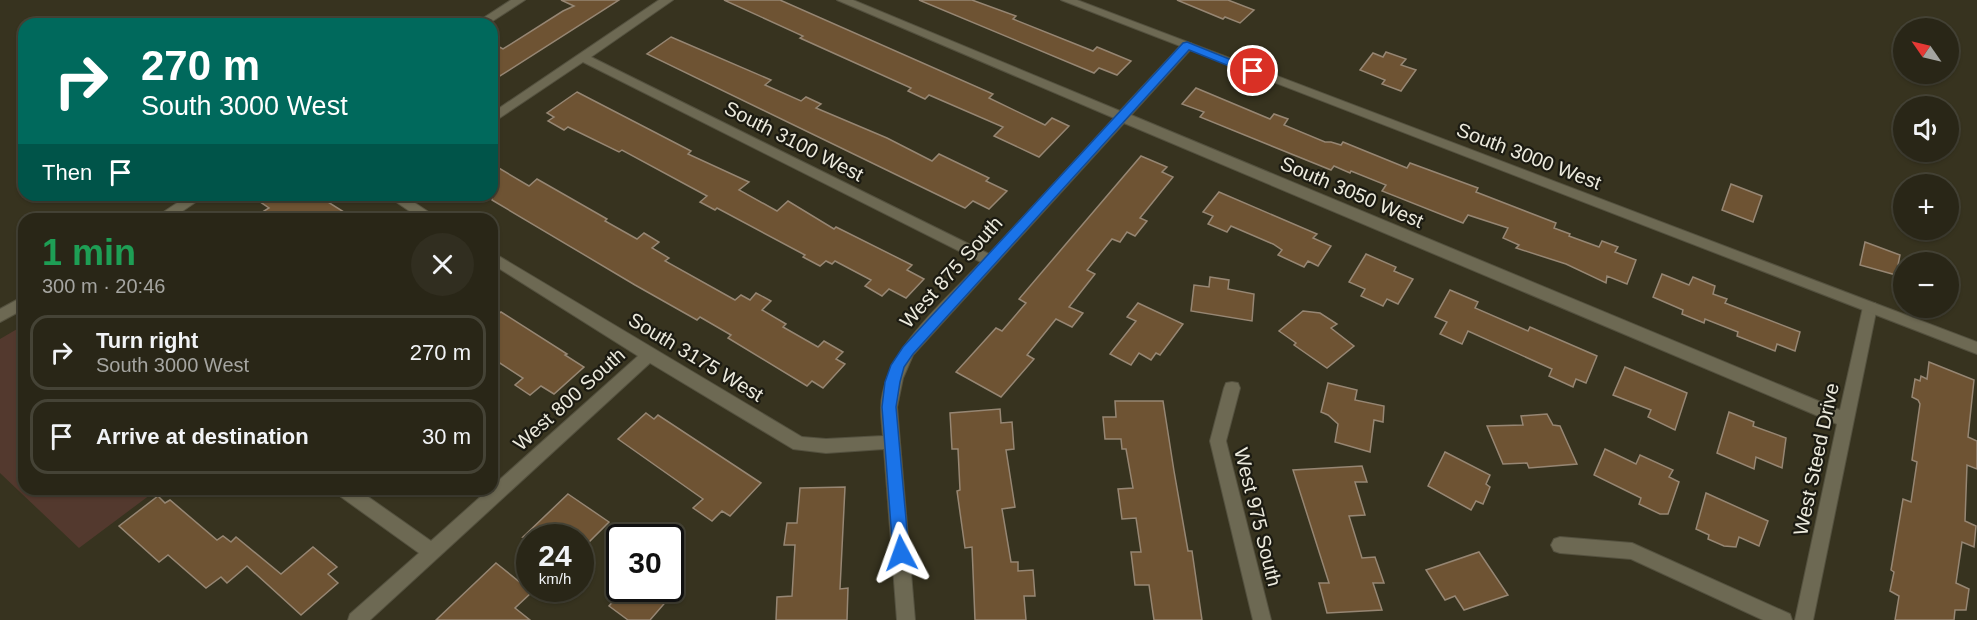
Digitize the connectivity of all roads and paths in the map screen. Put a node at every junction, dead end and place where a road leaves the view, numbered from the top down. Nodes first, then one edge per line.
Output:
1 (519, 0) edge
2 (667, 0) edge
3 (843, 0) edge
4 (1067, 0) edge
5 (490, 18) edge
6 (1187, 46) junction
7 (582, 57) junction
8 (498, 115) edge
9 (1121, 117) junction
10 (189, 201) edge
11 (403, 201) edge
12 (170, 213) edge
13 (422, 213) edge
14 (989, 260) junction
15 (498, 261) edge
16 (18, 306) edge
17 (1870, 307) junction
18 (0, 316) edge
19 (1977, 348) edge
20 (649, 355) junction
21 (1232, 388) dead end
22 (1846, 420) junction
23 (892, 442) junction
24 (498, 492) edge
25 (351, 495) edge
26 (495, 495) edge
27 (1560, 545) dead end
28 (432, 552) junction
29 (357, 620) edge
30 (906, 620) edge
31 (1262, 620) edge
32 (1783, 620) edge
33 (1804, 620) edge

1 - 5 street
2 - 7 street
3 - 9 street, South 3050 West
4 - 6 street, South 3000 West
6 - 9 street, West 875 South
6 - 17 street, South 3000 West
7 - 8 street
7 - 14 street, South 3100 West
9 - 14 street, West 875 South
9 - 22 street, South 3050 West
10 - 12 street
11 - 13 street
14 - 23 street, West 875 South
15 - 20 street, South 3175 West
16 - 18 street
17 - 19 street, South 3000 West
17 - 22 street, West Steed Drive
20 - 23 street, South 3175 West
20 - 24 street, West 800 South
21 - 31 street, West 975 South
22 - 33 street, West Steed Drive
23 - 30 street, West 875 South
25 - 28 street
26 - 28 street, West 800 South
27 - 32 street
28 - 29 street, West 800 South

